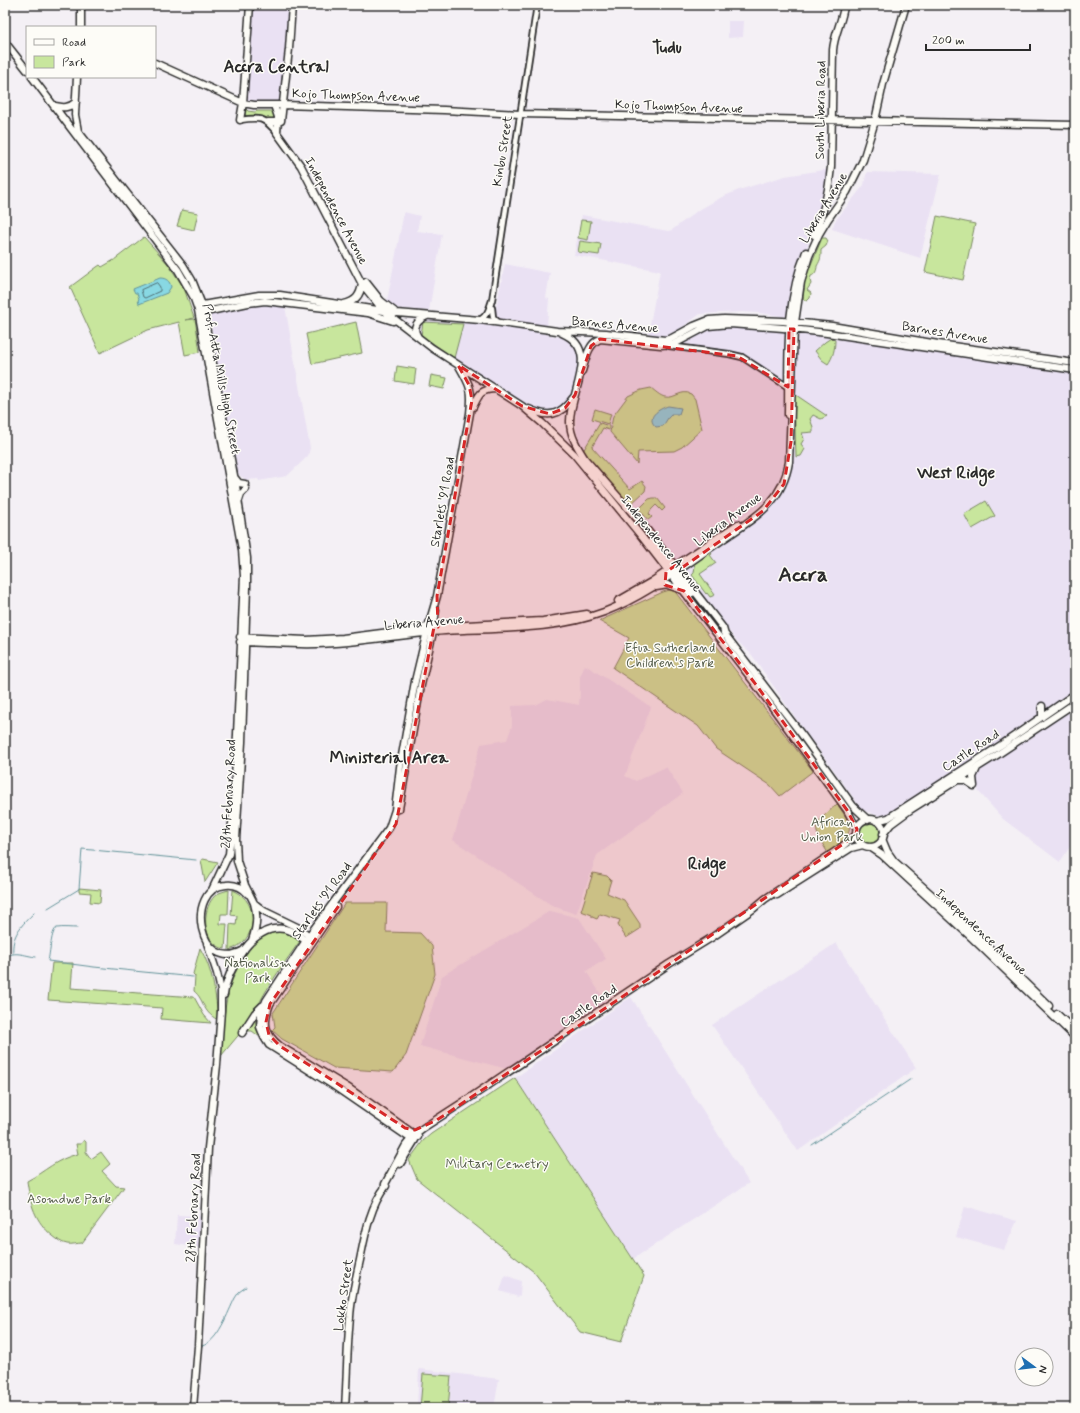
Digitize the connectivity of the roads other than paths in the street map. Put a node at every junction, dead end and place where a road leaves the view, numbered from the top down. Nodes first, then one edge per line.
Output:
1 (81, 5) edge
2 (250, 5) edge
3 (292, 5) edge
4 (537, 5) edge
5 (844, 5) edge
6 (906, 5) edge
7 (81, 26) edge
8 (5, 42) edge
9 (156, 63) edge
10 (26, 69) edge
11 (33, 78) edge
12 (78, 78) edge
13 (76, 102) junction
14 (244, 103) junction
15 (274, 105) junction
16 (283, 105) junction
17 (55, 106) junction
18 (520, 114) junction
19 (240, 120) joint
20 (832, 121) junction
21 (875, 121) junction
22 (268, 122) junction
23 (278, 122) junction
24 (1075, 125) edge
25 (76, 132) junction
26 (278, 135) junction
27 (825, 217) junction
28 (359, 276) junction
29 (362, 284) junction
30 (492, 300) junction
31 (200, 305) junction
32 (340, 305) junction
33 (382, 310) junction
34 (201, 313) junction
35 (397, 313) junction
36 (429, 316) junction
37 (480, 320) junction
38 (501, 322) junction
39 (398, 323) junction
40 (792, 325) junction
41 (557, 331) junction
42 (684, 338) junction
43 (419, 339) junction
44 (661, 345) junction
45 (689, 350) junction
46 (1075, 363) edge
47 (458, 365) junction
48 (1075, 370) edge
49 (582, 371) junction
50 (788, 377) junction
51 (777, 379) junction
52 (788, 387) junction
53 (496, 389) junction
54 (575, 395) junction
55 (522, 406) junction
56 (470, 413) junction
57 (234, 478) junction
58 (239, 503) junction
59 (674, 570) junction
60 (651, 588) junction
61 (684, 591) junction
62 (433, 617) junction
63 (442, 629) junction
64 (429, 631) junction
65 (243, 638) junction
66 (254, 640) junction
67 (245, 652) junction
68 (1075, 694) edge
69 (1075, 703) edge
70 (1052, 710) junction
71 (1042, 717) junction
72 (404, 743) junction
73 (408, 762) junction
74 (978, 767) junction
75 (957, 780) junction
76 (868, 820) junction
77 (876, 821) junction
78 (856, 832) junction
79 (883, 837) junction
80 (866, 846) junction
81 (212, 890) junction
82 (249, 895) junction
83 (254, 903) junction
84 (753, 909) junction
85 (307, 939) junction
86 (252, 941) junction
87 (207, 943) junction
88 (245, 949) junction
89 (285, 978) junction
90 (264, 1004) junction
91 (222, 1011) junction
92 (1075, 1031) edge
93 (242, 1033) dead end
94 (1075, 1037) edge
95 (318, 1072) junction
96 (437, 1120) junction
97 (423, 1128) junction
98 (404, 1130) junction
99 (414, 1138) junction
100 (406, 1145) junction
101 (384, 1189) junction
102 (193, 1408) edge
103 (346, 1408) edge

1 - 7 main road
2 - 14 main road
3 - 16 main road
4 - 18 street, Kinbu Street
5 - 20 main road, South Liberia Road
6 - 21 main road, Liberia Avenue
8 - 10 main road
9 - 14 main road, Kojo Thompson Avenue
11 - 17 main road, Prof. Atta Mills High Street
12 - 13 main road
13 - 17 main road
13 - 25 main road
14 - 15 main road, Kojo Thompson Avenue
14 - 19 main road
15 - 16 main road, Kojo Thompson Avenue
15 - 23 main road
16 - 18 main road, Kojo Thompson Avenue
16 - 26 main road
17 - 25 main road, Prof. Atta Mills High Street
18 - 20 main road, Kojo Thompson Avenue
18 - 30 street, Kinbu Street
19 - 22 street
20 - 21 main road, Kojo Thompson Avenue
20 - 27 main road, South Liberia Road
21 - 24 main road, Kojo Thompson Avenue
21 - 27 main road, Liberia Avenue
22 - 23 main road
22 - 26 street
23 - 26 main road
25 - 31 main road, Prof. Atta Mills High Street
26 - 28 main road, Independence Avenue
27 - 40 main road, Liberia Avenue
28 - 29 main road, Independence Avenue
28 - 35 main road
29 - 32 main road
29 - 33 main road, Independence Avenue
30 - 37 street
30 - 38 street
31 - 32 main road, Barnes Avenue
31 - 34 main road, Prof. Atta Mills High Street
32 - 33 main road, Barnes Avenue
33 - 35 main road, Barnes Avenue
33 - 39 main road, Independence Avenue
34 - 39 main road
34 - 57 main road, Prof. Atta Mills High Street
34 - 65 main road, Prof. Atta Mills High Street
35 - 36 main road, Barnes Avenue
36 - 37 main road, Barnes Avenue
36 - 43 main road
37 - 38 main road, Barnes Avenue
38 - 41 main road, Barnes Avenue
39 - 43 main road, Independence Avenue
40 - 41 main road, Barnes Avenue
40 - 42 main road, Barnes Avenue
40 - 46 main road, Barnes Avenue
40 - 48 main road, Barnes Avenue
40 - 50 main road, Liberia Avenue
40 - 59 main road, Liberia Avenue
41 - 49 main road, Independence Avenue
42 - 44 main road, Barnes Avenue
42 - 45 street
43 - 47 main road, Independence Avenue
44 - 45 street
44 - 49 main road, Barnes Avenue
45 - 51 street
47 - 53 main road, Independence Avenue
47 - 56 main road, Starlets '91 Road
49 - 54 main road, Independence Avenue
50 - 51 street
50 - 52 main road, Liberia Avenue
51 - 52 street
52 - 59 main road, Liberia Avenue
53 - 55 main road, Independence Avenue
53 - 56 main road, Starlets '91 Road
54 - 55 main road
54 - 59 main road, Independence Avenue
55 - 59 main road, Independence Avenue
56 - 62 main road, Starlets '91 Road
57 - 58 main road, Prof. Atta Mills High Street
57 - 58 main road
58 - 65 main road, Prof. Atta Mills High Street
59 - 60 main road, Liberia Avenue
59 - 61 main road, Independence Avenue
59 - 63 main road, Liberia Avenue
59 - 76 main road
60 - 61 main road
60 - 63 main road, Liberia Avenue
61 - 78 main road, Independence Avenue
62 - 63 main road
62 - 64 main road, Starlets '91 Road
62 - 64 main road
63 - 64 main road
63 - 64 main road, Liberia Avenue
64 - 66 main road, Liberia Avenue
64 - 72 main road, Starlets '91 Road
64 - 73 main road, Starlets '91 Road
65 - 66 main road, Liberia Avenue
65 - 66 main road
65 - 67 main road, 28th February Road
65 - 81 main road, 28th February Road
66 - 67 main road
67 - 82 main road, 28th February Road
68 - 70 main road, Castle Road
69 - 74 main road, Castle Road
70 - 71 main road, Castle Road
70 - 71 main road
71 - 77 main road, Castle Road
72 - 73 main road
72 - 85 main road, Starlets '91 Road
73 - 85 main road, Starlets '91 Road
74 - 75 main road, Castle Road
74 - 75 main road
75 - 79 main road, Castle Road
76 - 77 main road
76 - 78 main road
77 - 79 main road
78 - 80 main road
78 - 84 main road, Castle Road
79 - 80 main road
79 - 92 main road, Independence Avenue
80 - 84 main road, Castle Road
80 - 94 main road, Independence Avenue
81 - 82 main road
81 - 87 main road
82 - 83 main road, 28th February Road
83 - 85 main road, 28th February Road
83 - 86 main road
84 - 96 main road, Castle Road
85 - 86 main road, 28th February Road
85 - 89 main road, Starlets '91 Road
86 - 88 main road, 28th February Road
87 - 88 main road
87 - 91 main road, 28th February Road
88 - 91 main road, 28th February Road
89 - 90 main road, Starlets '91 Road
89 - 95 main road, Starlets '91 Road
90 - 93 main road
90 - 95 main road, Starlets '91 Road
91 - 102 main road, 28th February Road
95 - 98 main road, Starlets '91 Road
96 - 97 main road, Castle Road
96 - 99 main road, Castle Road
97 - 98 main road
97 - 99 main road, Castle Road
98 - 99 main road, Starlets '91 Road
98 - 100 main road
99 - 100 main road, Lokko Street
99 - 101 main road, Lokko Street
100 - 101 main road, Lokko Street
101 - 103 main road, Lokko Street

